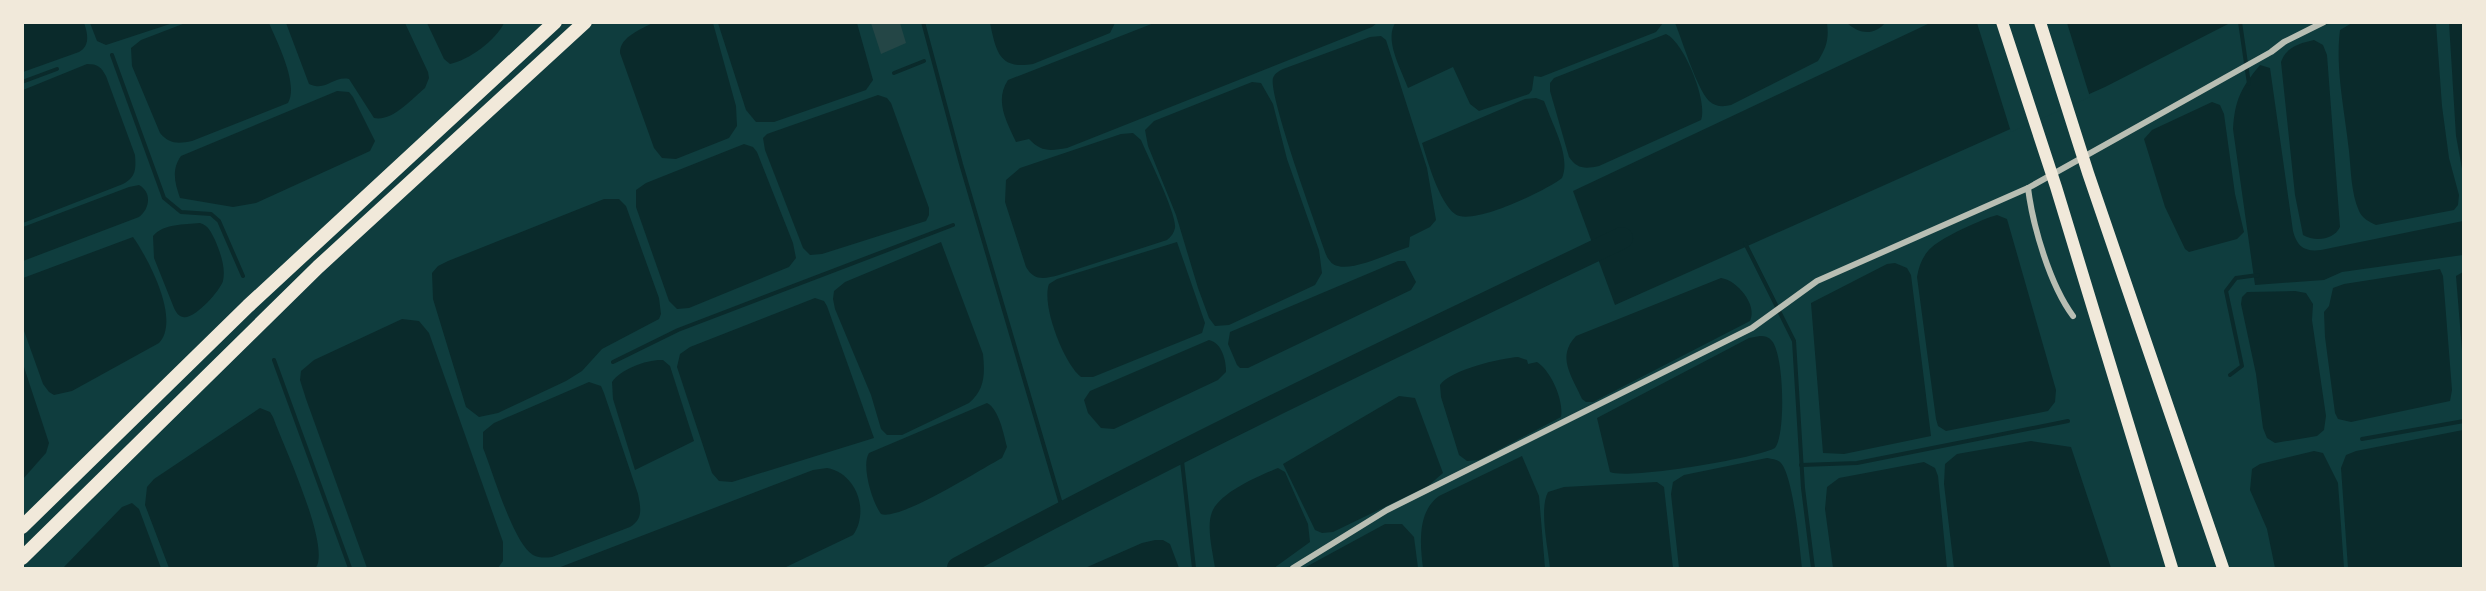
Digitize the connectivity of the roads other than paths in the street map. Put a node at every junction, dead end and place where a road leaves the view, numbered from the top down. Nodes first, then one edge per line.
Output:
1 (555, 22) edge
2 (585, 22) edge
3 (2002, 22) edge
4 (2040, 22) edge
5 (2324, 22) edge
6 (2028, 188) junction
7 (2073, 316) dead end
8 (22, 527) edge
9 (22, 558) edge
10 (1293, 568) edge
11 (2172, 568) edge
12 (2223, 568) edge

1 - 8 highway
2 - 9 highway
3 - 11 highway
4 - 12 highway
5 - 6 street
6 - 7 street
6 - 10 street

